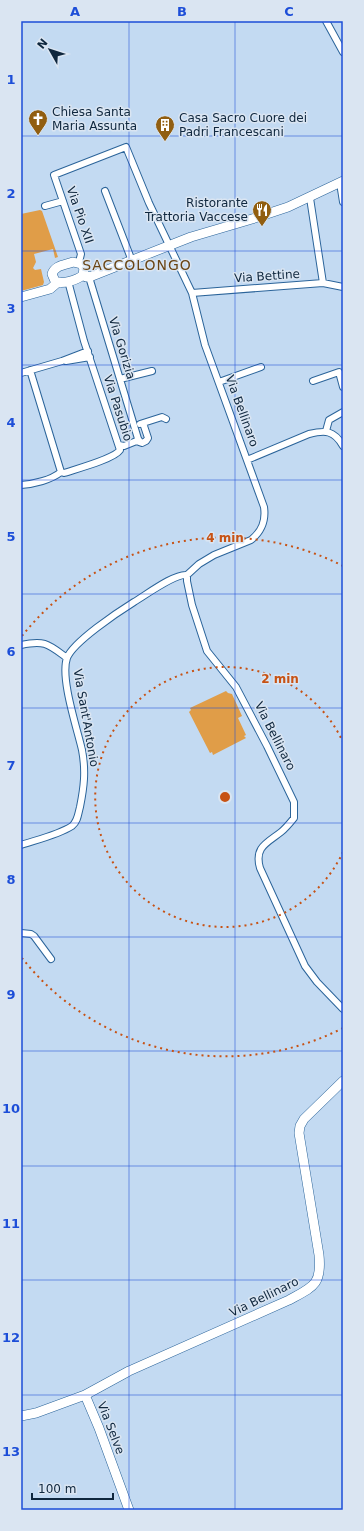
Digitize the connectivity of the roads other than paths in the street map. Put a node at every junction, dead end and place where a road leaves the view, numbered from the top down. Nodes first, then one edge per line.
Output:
1 (326, 21) edge
2 (343, 52) edge
3 (54, 175) joint
4 (342, 182) edge
5 (104, 191) dead end
6 (310, 198) junction
7 (63, 201) junction
8 (343, 202) edge
9 (45, 206) dead end
10 (169, 245) junction
11 (132, 261) junction
12 (79, 262) junction
13 (86, 276) junction
14 (57, 283) junction
15 (69, 283) junction
16 (324, 283) junction
17 (343, 287) edge
18 (192, 293) junction
19 (21, 297) edge
20 (84, 341) junction
21 (78, 354) junction
22 (89, 354) junction
23 (62, 361) junction
24 (261, 367) dead end
25 (30, 370) junction
26 (152, 371) dead end
27 (21, 373) edge
28 (120, 380) junction
29 (313, 381) dead end
30 (219, 382) junction
31 (343, 387) edge
32 (343, 412) edge
33 (166, 419) dead end
34 (143, 423) junction
35 (134, 425) junction
36 (326, 431) junction
37 (139, 440) junction
38 (119, 445) junction
39 (343, 446) edge
40 (247, 460) junction
41 (61, 472) junction
42 (21, 485) edge
43 (187, 575) junction
44 (21, 645) edge
45 (67, 658) junction
46 (21, 845) edge
47 (21, 933) edge
48 (50, 959) dead end
49 (343, 1009) edge
50 (343, 1081) edge
51 (85, 1395) junction
52 (21, 1416) edge
53 (129, 1510) edge

1 - 2 street
3 - 7 street, Via Pio XII
3 - 10 street, Via Bellinaro
4 - 6 street
4 - 8 street
5 - 11 street
6 - 10 street
6 - 16 street
7 - 9 street
7 - 12 street, Via Pio XII
10 - 11 street
10 - 18 street, Via Bellinaro
11 - 13 street
12 - 13 street
12 - 14 street
13 - 15 street
13 - 28 street, Via Gorizia
14 - 15 street
14 - 19 street
15 - 20 street, Via Pasubio
16 - 17 street, Via Bettine
16 - 18 street, Via Bettine
18 - 30 street, Via Bellinaro
20 - 21 street
20 - 22 street, Via Pasubio
21 - 22 street
21 - 23 street
22 - 23 street
22 - 38 street, Via Pasubio
23 - 25 street
24 - 30 street
25 - 27 street
25 - 41 street
26 - 28 street
28 - 35 street, Via Gorizia
29 - 31 street
30 - 40 street, Via Bellinaro
32 - 36 street
33 - 34 street
34 - 35 street
34 - 37 street
35 - 37 street, Via Gorizia
36 - 39 street
36 - 40 street
37 - 38 street
38 - 41 street, Via Pasubio
40 - 43 street, Via Bellinaro
41 - 42 street, Via Pasubio
43 - 45 street, Via Sant'Antonio
43 - 49 street, Via Bellinaro
44 - 45 street
45 - 46 street, Via Sant'Antonio
47 - 48 street
50 - 51 street, Via Bellinaro
51 - 52 street, Via Selve
51 - 53 street, Via Selve

